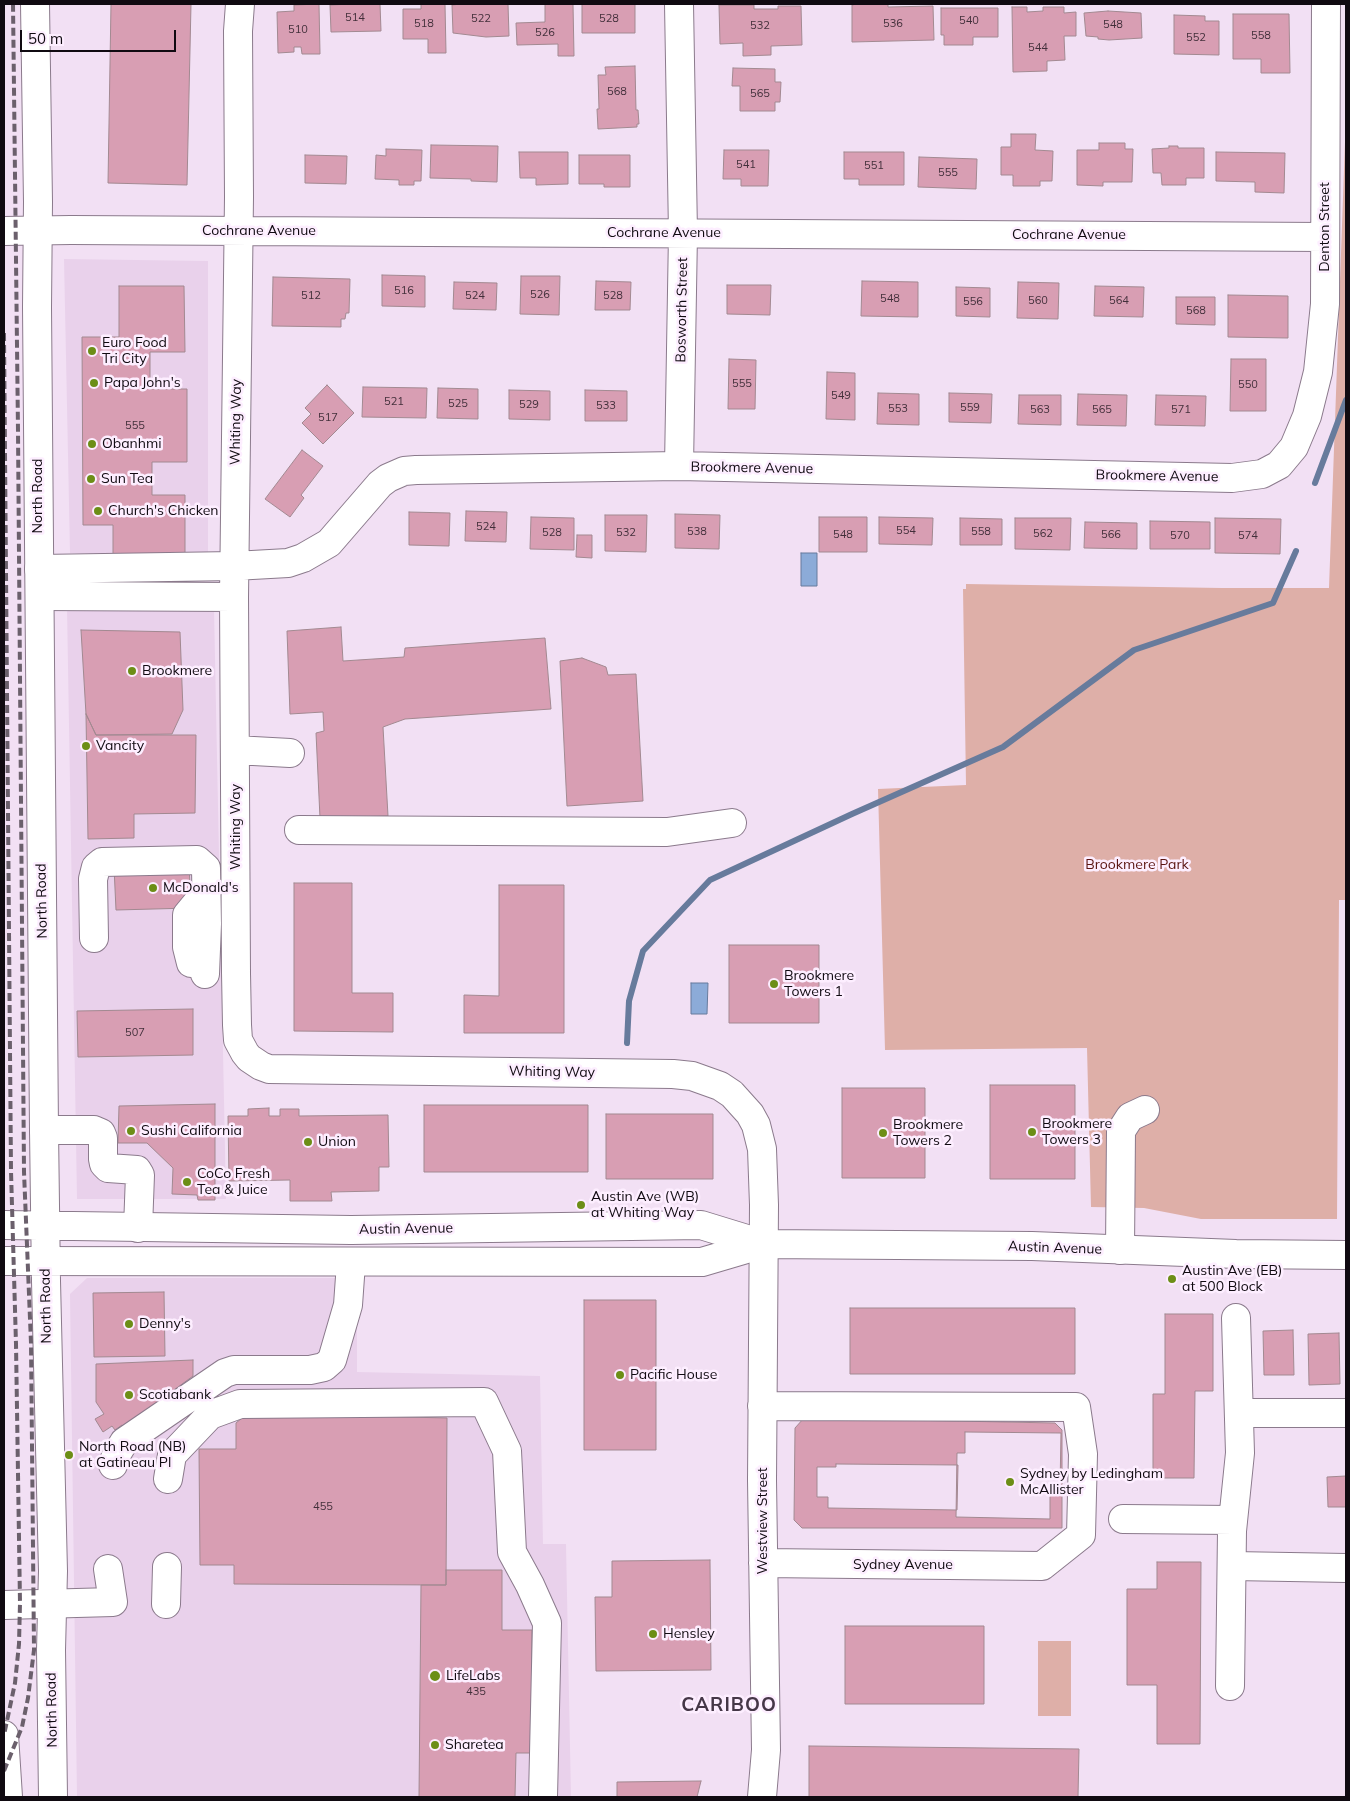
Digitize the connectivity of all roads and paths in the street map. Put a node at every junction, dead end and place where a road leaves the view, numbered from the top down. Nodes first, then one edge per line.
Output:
1 (34, 4) edge
2 (240, 4) edge
3 (679, 4) edge
4 (1326, 4) edge
5 (37, 230) junction
6 (4, 231) edge
7 (238, 231) junction
8 (683, 233) junction
9 (1325, 237) junction
10 (1294, 447) joint
11 (679, 466) junction
12 (234, 566) junction
13 (39, 569) junction
14 (40, 596) junction
15 (234, 597) junction
16 (236, 750) junction
17 (290, 753) dead end
18 (732, 823) dead end
19 (299, 830) dead end
20 (94, 938) dead end
21 (200, 975) dead end
22 (1144, 1110) dead end
23 (44, 1130) junction
24 (4, 1225) edge
25 (45, 1226) junction
26 (138, 1228) junction
27 (351, 1230) junction
28 (763, 1244) junction
29 (1120, 1250) junction
30 (1346, 1255) edge
31 (4, 1261) edge
32 (46, 1262) junction
33 (351, 1263) junction
34 (1236, 1318) dead end
35 (762, 1406) junction
36 (1239, 1413) junction
37 (1346, 1413) edge
38 (113, 1465) dead end
39 (168, 1479) dead end
40 (1123, 1519) dead end
41 (1233, 1520) junction
42 (763, 1563) junction
43 (1233, 1566) junction
44 (167, 1567) dead end
45 (1346, 1568) edge
46 (108, 1569) dead end
47 (53, 1604) junction
48 (166, 1604) dead end
49 (4, 1605) edge
50 (1230, 1686) dead end
51 (4, 1735) edge
52 (8, 1797) edge
53 (53, 1797) edge
54 (543, 1797) edge
55 (762, 1797) edge

1 - 5 street, North Road
2 - 7 street, Whiting Way
3 - 8 street, Bosworth Street
4 - 9 street, Denton Street
5 - 6 street, Cochrane Avenue
5 - 7 street, Cochrane Avenue
5 - 13 street, North Road
7 - 8 street, Cochrane Avenue
7 - 12 street, Whiting Way
8 - 9 street, Cochrane Avenue
8 - 11 street, Bosworth Street
9 - 10 street, Denton Street
10 - 11 street, Brookmere Avenue
11 - 12 street, Brookmere Avenue
12 - 13 street, Brookmere Avenue
12 - 15 street, Whiting Way
13 - 14 street, North Road
14 - 15 street
14 - 23 street, North Road
15 - 16 street, Whiting Way
16 - 17 street
16 - 28 street, Whiting Way
18 - 19 street
20 - 21 street
22 - 29 street
23 - 25 street, North Road
23 - 26 street
24 - 25 street, Austin Avenue
25 - 26 street, Austin Avenue
25 - 32 street, North Road
26 - 27 street, Austin Avenue
27 - 28 street, Austin Avenue
27 - 33 street
28 - 29 street, Austin Avenue
28 - 33 street, Austin Avenue
28 - 35 street, Westview Street
29 - 30 street, Austin Avenue
31 - 32 street, Austin Avenue
32 - 33 street, Austin Avenue
32 - 47 street, North Road
33 - 38 street
34 - 36 street
35 - 42 street, Westview Street
35 - 42 street, Sydney Avenue
36 - 37 street
36 - 41 street
39 - 54 street
40 - 41 street
41 - 43 street
42 - 55 street, Westview Street
43 - 45 street
43 - 50 street
44 - 48 street
46 - 47 street
47 - 49 street
47 - 53 street, North Road
51 - 52 street

